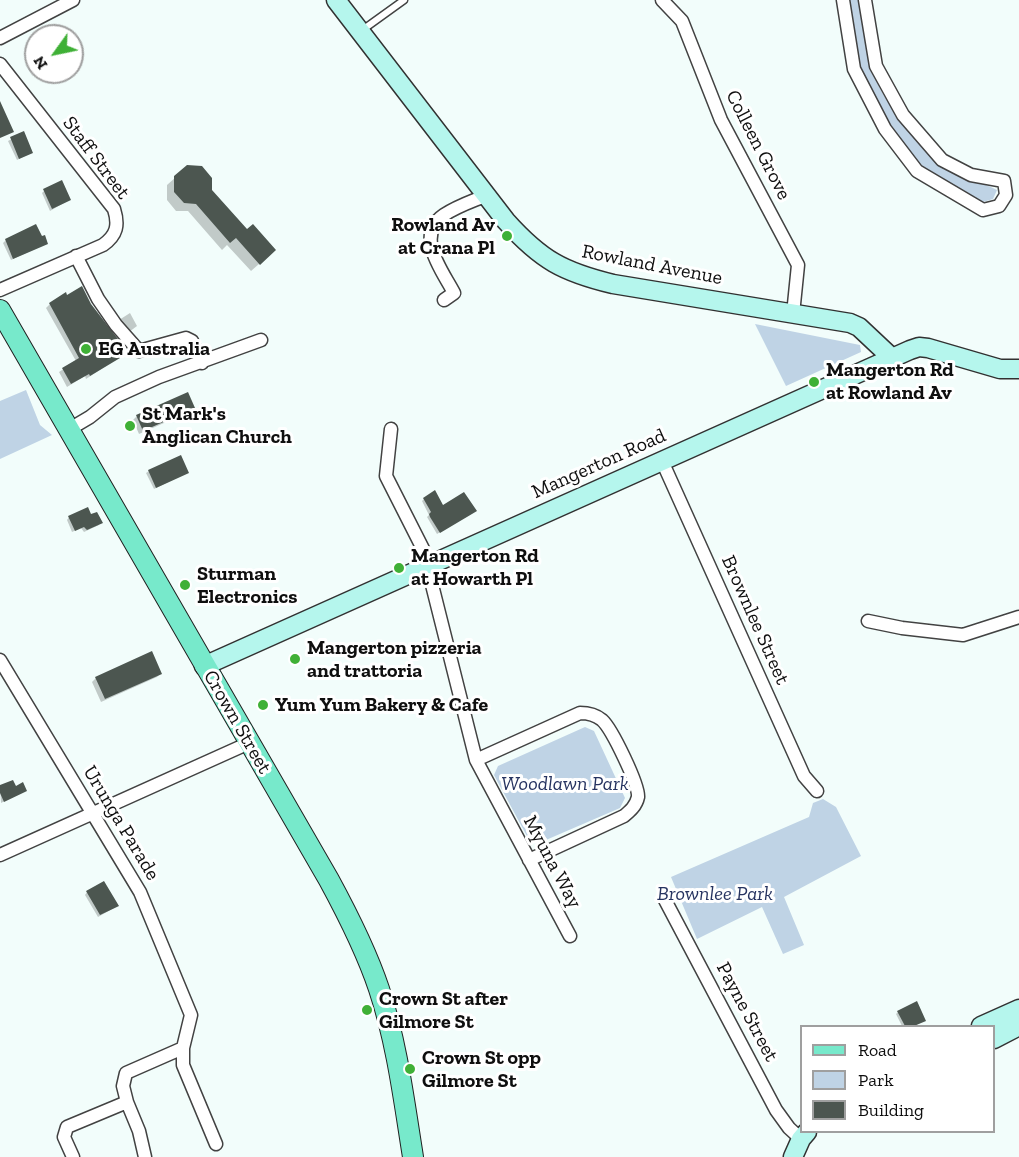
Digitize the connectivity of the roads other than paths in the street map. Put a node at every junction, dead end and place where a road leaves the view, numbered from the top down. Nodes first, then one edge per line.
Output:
1 (73, 0) edge
2 (336, 0) edge
3 (404, 0) edge
4 (662, 0) edge
5 (843, 0) edge
6 (865, 0) edge
7 (360, 32) junction
8 (0, 38) edge
9 (0, 64) edge
10 (487, 195) junction
11 (76, 256) junction
12 (0, 290) edge
13 (444, 300) dead end
14 (0, 310) edge
15 (793, 314) junction
16 (261, 340) dead end
17 (892, 358) junction
18 (202, 363) junction
19 (1019, 369) edge
20 (68, 429) junction
21 (391, 429) dead end
22 (662, 461) junction
23 (427, 565) junction
24 (1019, 617) edge
25 (868, 621) dead end
26 (0, 660) edge
27 (204, 666) junction
28 (249, 743) junction
29 (476, 760) junction
30 (817, 791) dead end
31 (93, 813) junction
32 (0, 855) edge
33 (529, 860) junction
34 (665, 900) dead end
35 (570, 936) dead end
36 (1019, 1009) edge
37 (983, 1025) edge
38 (1019, 1026) edge
39 (995, 1038) edge
40 (183, 1048) junction
41 (127, 1102) junction
42 (804, 1135) edge
43 (216, 1144) dead end
44 (73, 1157) edge
45 (145, 1157) edge
46 (413, 1157) edge
47 (793, 1157) edge

1 - 8 street
2 - 7 street, Rowland Avenue
3 - 7 lane
4 - 15 street, Colleen Grove
5 - 6 street
7 - 10 street, Rowland Avenue
9 - 11 street, Staff Street
10 - 13 street
10 - 15 street, Rowland Avenue
11 - 12 street, Staff Street
11 - 18 street
14 - 20 main road, Crown Street
15 - 17 street, Rowland Avenue
16 - 18 street
17 - 19 street, Mangerton Road
17 - 22 street, Mangerton Road
18 - 20 street
20 - 27 main road, Crown Street
21 - 23 street, Myuna Way
22 - 23 street, Mangerton Road
22 - 30 street, Brownlee Street
23 - 27 street, Mangerton Road
23 - 29 street, Myuna Way
24 - 25 street
26 - 31 street, Urunga Parade
27 - 28 main road, Crown Street
28 - 31 street
28 - 46 main road, Crown Street
29 - 33 street, Myuna Way
29 - 33 street
31 - 32 street
31 - 40 street, Urunga Parade
33 - 35 street, Myuna Way
34 - 42 street, Payne Street
36 - 37 street
38 - 39 street
40 - 41 street
40 - 43 street
41 - 44 street
41 - 45 street
42 - 47 street

